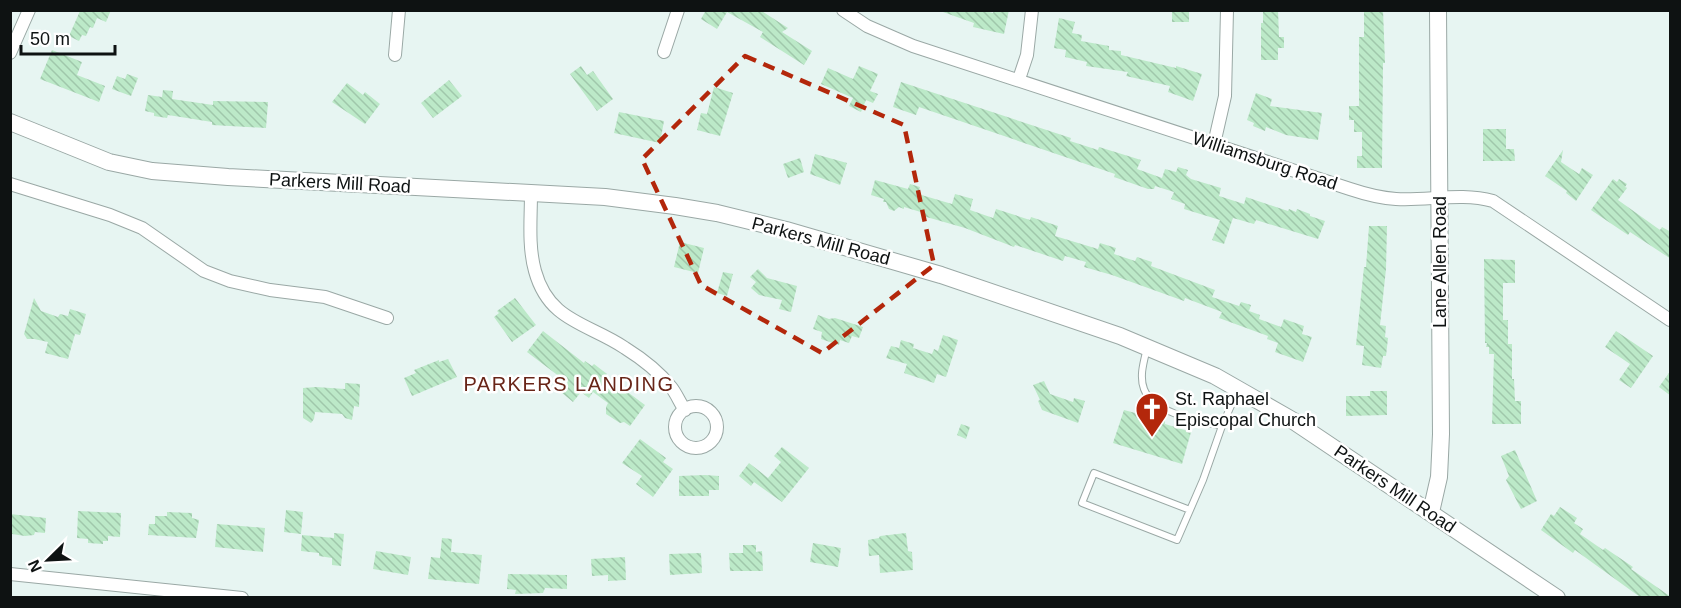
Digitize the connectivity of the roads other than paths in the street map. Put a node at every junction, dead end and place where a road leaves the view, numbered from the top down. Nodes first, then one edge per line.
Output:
1 (29, 10) edge
2 (399, 10) edge
3 (678, 10) edge
4 (843, 10) edge
5 (1032, 10) edge
6 (1227, 10) edge
7 (1438, 10) edge
8 (664, 52) dead end
9 (10, 53) edge
10 (395, 55) dead end
11 (1019, 80) junction
12 (10, 122) edge
13 (1214, 144) junction
14 (10, 184) edge
15 (531, 193) junction
16 (1439, 198) junction
17 (387, 318) dead end
18 (1671, 320) edge
19 (1148, 347) junction
20 (1239, 389) junction
21 (685, 410) dead end
22 (1222, 426) junction
23 (1190, 510) junction
24 (1431, 512) junction
25 (10, 574) edge
26 (242, 597) edge
27 (1557, 597) edge

1 - 9 street
2 - 10 street
3 - 8 street
4 - 11 street, Williamsburg Road
5 - 11 street
6 - 13 street
7 - 16 main road, Lane Allen Road
11 - 13 street, Williamsburg Road
12 - 15 main road, Parkers Mill Road
13 - 16 street, Williamsburg Road
14 - 17 street
15 - 19 main road, Parkers Mill Road
15 - 21 street
16 - 18 street, Williamsburg Road
16 - 24 main road, Lane Allen Road
19 - 20 main road, Parkers Mill Road
19 - 22 lane
20 - 22 lane
20 - 24 main road, Parkers Mill Road
22 - 23 lane
23 - 23 lane
24 - 27 main road, Parkers Mill Road
25 - 26 street

